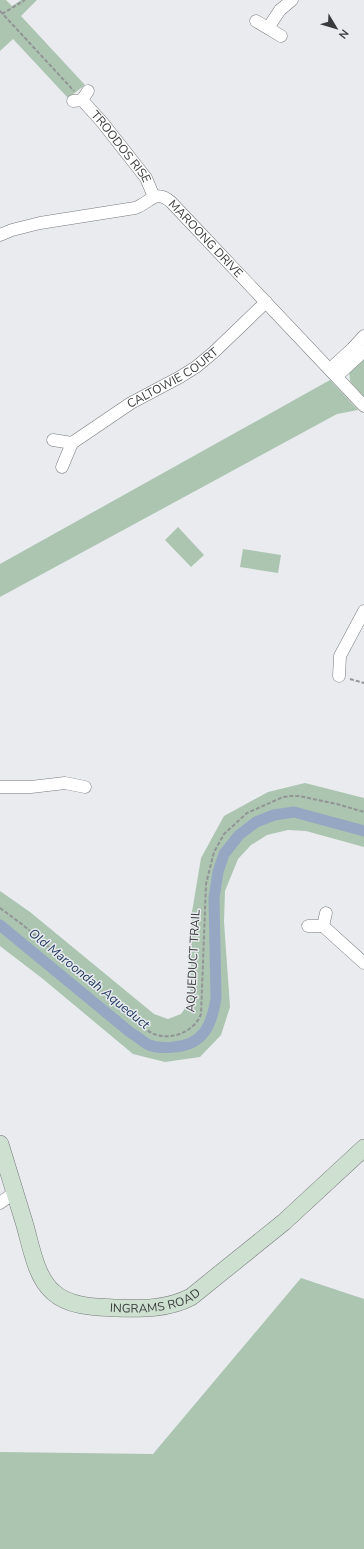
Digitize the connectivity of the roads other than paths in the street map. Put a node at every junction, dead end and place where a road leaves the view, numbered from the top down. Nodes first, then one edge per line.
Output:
1 (292, 0) edge
2 (256, 21) dead end
3 (268, 28) junction
4 (281, 36) dead end
5 (81, 97) road end
6 (154, 197) junction
7 (0, 236) edge
8 (266, 302) junction
9 (364, 336) edge
10 (364, 350) edge
11 (334, 372) junction
12 (364, 406) edge
13 (53, 440) dead end
14 (72, 443) junction
15 (62, 467) dead end
16 (364, 611) edge
17 (339, 676) road end
18 (0, 787) edge
19 (85, 787) dead end
20 (326, 913) dead end
21 (308, 926) dead end
22 (323, 926) junction
23 (364, 964) edge
24 (0, 1144) edge
25 (364, 1148) edge
26 (15, 1192) junction
27 (0, 1203) edge

1 - 3 street
2 - 3 street
3 - 4 street
5 - 6 street, TROODOS RISE
6 - 7 street, MAROONG DRIVE
6 - 8 street, MAROONG DRIVE
8 - 11 street, MAROONG DRIVE
8 - 14 street, CALTOWIE COURT
9 - 11 street
10 - 11 street
11 - 12 street, MAROONG DRIVE
13 - 14 street
14 - 15 street
16 - 17 street
18 - 19 street
20 - 22 street
21 - 22 street
22 - 23 street
24 - 26 street, INGRAMS ROAD
25 - 26 street, INGRAMS ROAD
26 - 27 street

